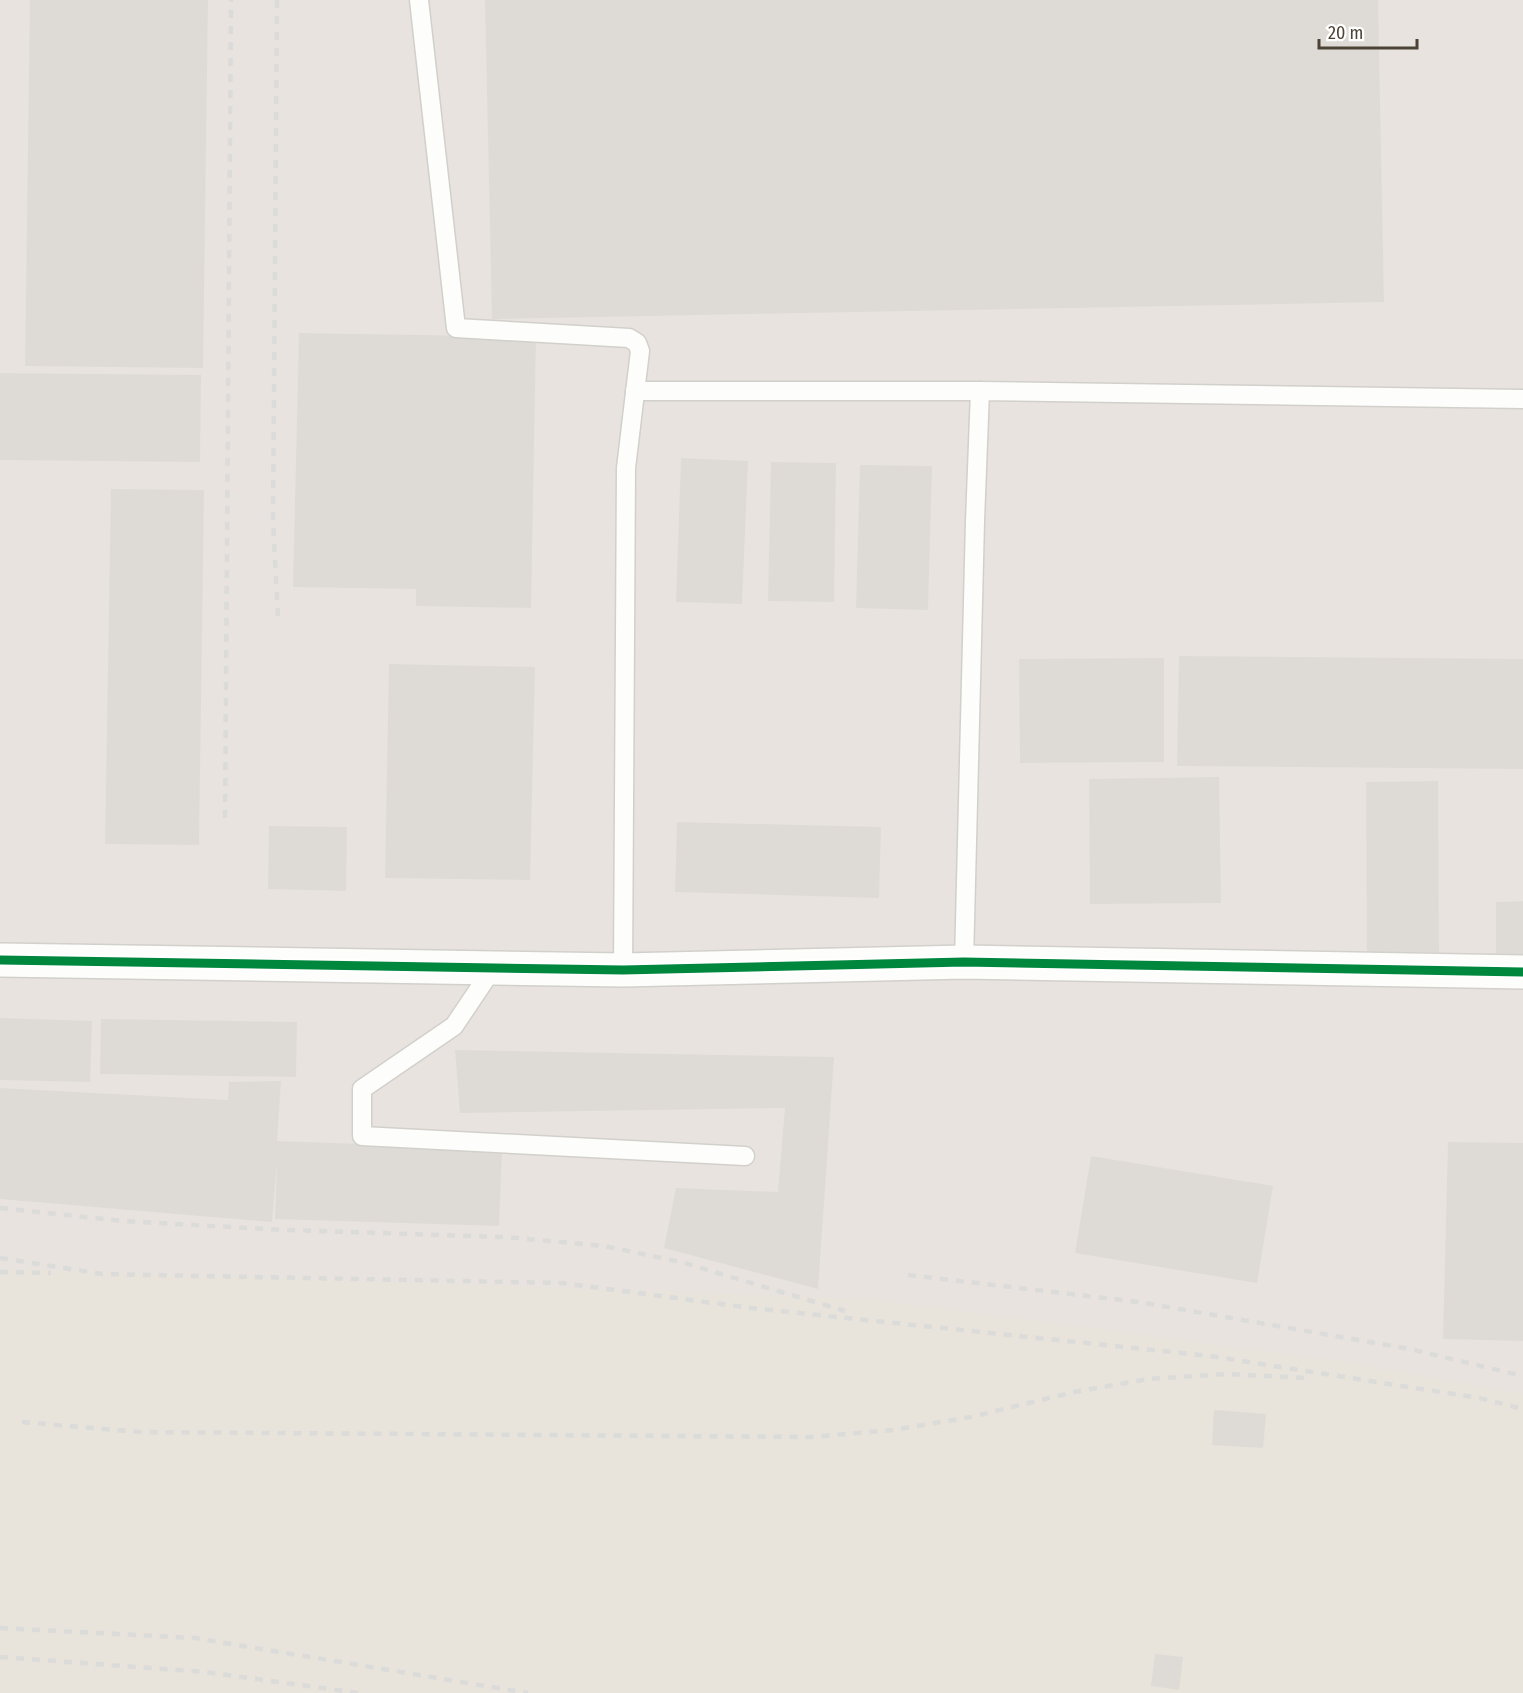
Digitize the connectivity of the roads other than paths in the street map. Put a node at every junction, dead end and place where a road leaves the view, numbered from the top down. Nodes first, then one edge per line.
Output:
1 (419, 0) edge
2 (635, 391) junction
3 (980, 391) junction
4 (1523, 399) edge
5 (0, 960) edge
6 (964, 962) junction
7 (493, 968) junction
8 (623, 970) junction
9 (1523, 972) edge
10 (745, 1156) dead end

1 - 2 lane
2 - 3 lane
2 - 8 lane
3 - 4 lane
3 - 6 lane
5 - 7 street
6 - 8 street
6 - 9 street
7 - 8 street
7 - 10 lane

